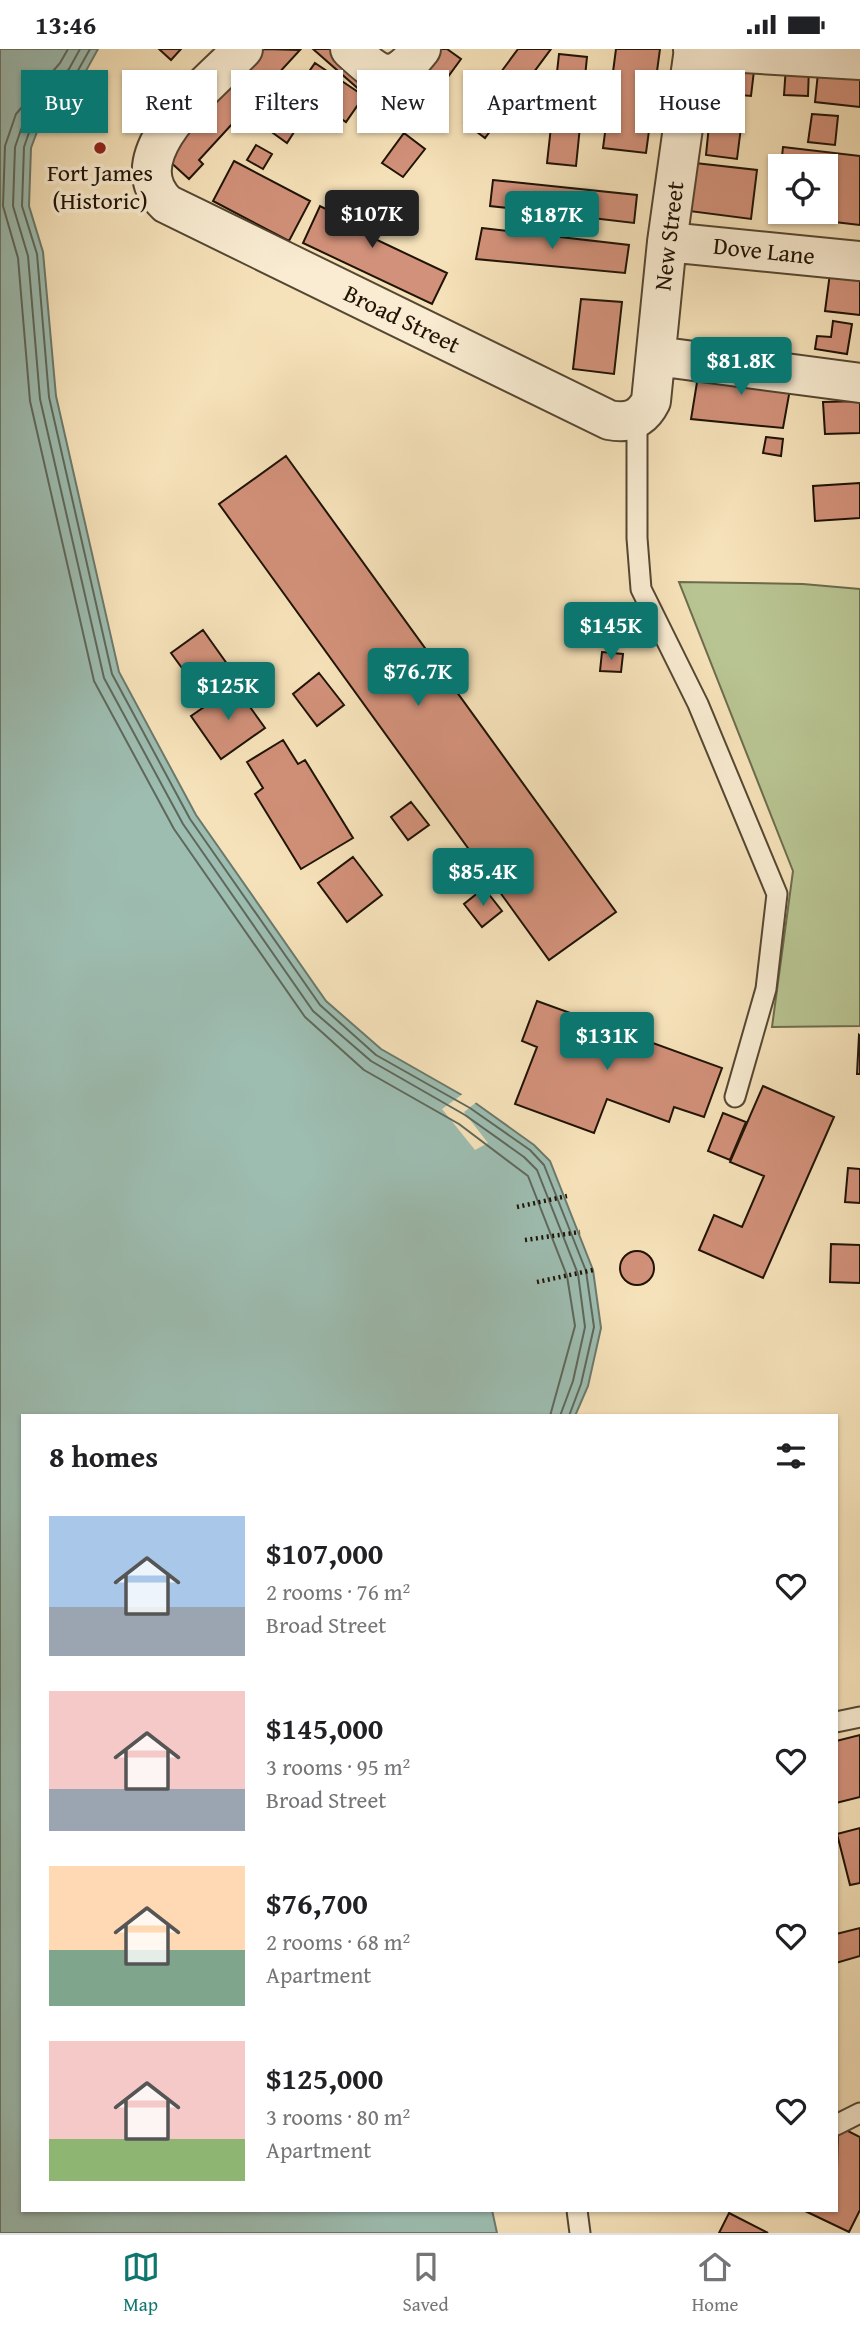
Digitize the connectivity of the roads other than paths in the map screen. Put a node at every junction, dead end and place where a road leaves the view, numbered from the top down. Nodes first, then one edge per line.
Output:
1 (243, 49) edge
2 (350, 49) edge
3 (421, 49) edge
4 (693, 50) edge
5 (860, 60) edge
6 (667, 242) junction
7 (860, 261) edge
8 (656, 356) junction
9 (860, 383) edge
10 (637, 419) junction
11 (735, 1097) dead end
12 (860, 1717) edge
13 (838, 1722) edge
14 (860, 2113) edge
15 (838, 2124) edge
16 (577, 2212) edge
17 (580, 2233) edge

1 - 10 street, Broad Street
2 - 3 street
4 - 5 street
4 - 6 street, New Street
6 - 7 street, Dove Lane
6 - 8 street, New Street
8 - 9 street
8 - 10 street, New Street
10 - 11 lane
12 - 13 lane
14 - 15 lane
16 - 17 lane

